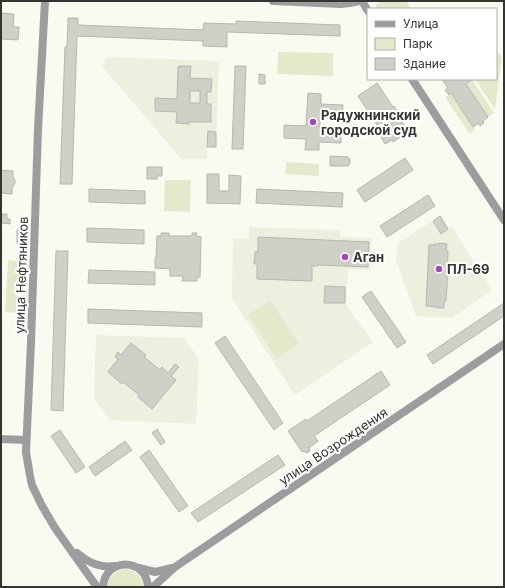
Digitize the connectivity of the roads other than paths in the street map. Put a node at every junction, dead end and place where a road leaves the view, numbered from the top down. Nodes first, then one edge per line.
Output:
1 (44, 1) edge
2 (273, 1) edge
3 (359, 1) edge
4 (413, 80) edge
5 (504, 220) edge
6 (504, 344) edge
7 (1, 439) edge
8 (26, 440) junction
9 (64, 540) junction
10 (119, 565) junction
11 (135, 567) junction
12 (175, 567) junction
13 (98, 587) edge
14 (102, 587) edge
15 (148, 587) edge
16 (153, 587) edge

1 - 8 street, улица Нефтяников
2 - 3 street
4 - 5 street
6 - 12 street, улица Возрождения
7 - 8 street
8 - 9 street, улица Нефтяников
9 - 10 street
9 - 13 street
10 - 11 street
10 - 14 street
11 - 12 street
11 - 15 street
12 - 16 street

